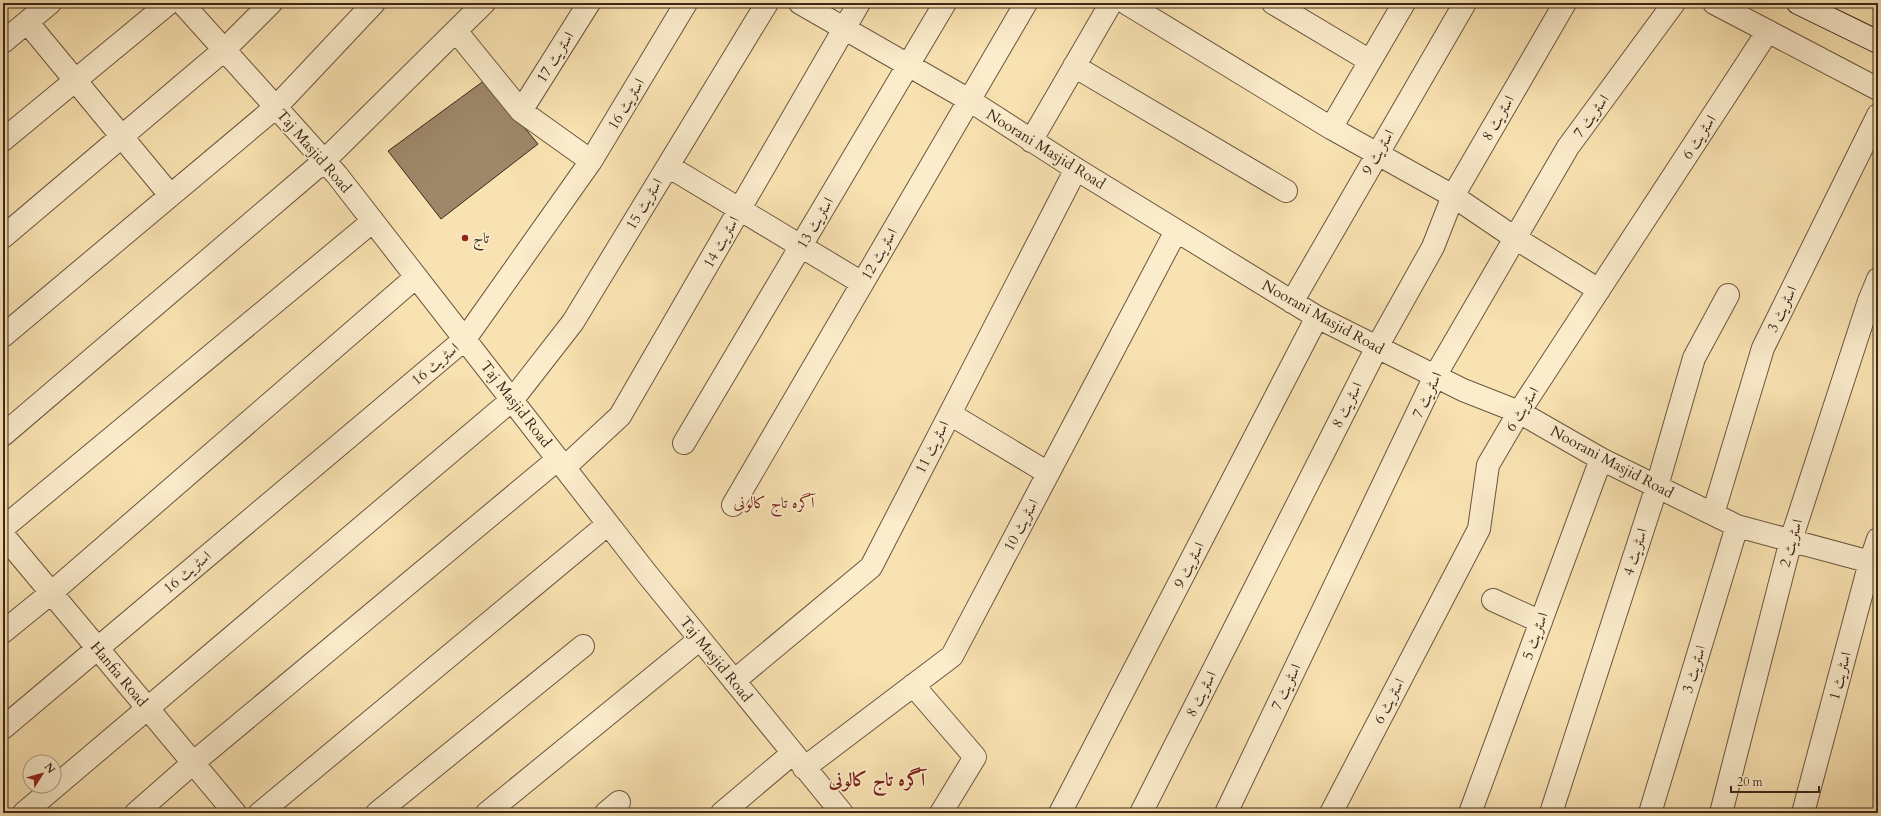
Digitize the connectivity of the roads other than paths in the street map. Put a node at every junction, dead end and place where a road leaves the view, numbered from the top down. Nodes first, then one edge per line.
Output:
1 (50, 3) edge
2 (169, 3) edge
3 (182, 3) edge
4 (271, 3) edge
5 (374, 3) edge
6 (484, 3) edge
7 (589, 3) edge
8 (686, 3) edge
9 (767, 3) edge
10 (800, 3) edge
11 (859, 3) edge
12 (945, 3) edge
13 (1026, 3) edge
14 (1111, 3) edge
15 (1126, 3) edge
16 (1273, 3) edge
17 (1404, 3) edge
18 (1465, 3) edge
19 (1565, 3) edge
20 (1674, 3) edge
21 (1714, 3) edge
22 (1798, 3) edge
23 (27, 22) junction
24 (845, 28) junction
25 (456, 31) junction
26 (1768, 31) junction
27 (3, 42) edge
28 (1878, 42) edge
29 (224, 50) junction
30 (1370, 61) junction
31 (909, 65) junction
32 (1074, 66) junction
33 (75, 80) junction
34 (1878, 89) edge
35 (969, 100) junction
36 (276, 106) junction
37 (522, 111) junction
38 (1878, 115) edge
39 (1331, 128) junction
40 (122, 136) junction
41 (3, 140) edge
42 (1032, 140) junction
43 (1378, 154) junction
44 (324, 160) junction
45 (591, 161) junction
46 (668, 166) junction
47 (1076, 169) junction
48 (1286, 191) dead end
49 (170, 195) junction
50 (1452, 196) junction
51 (740, 210) junction
52 (373, 221) junction
53 (1176, 231) junction
54 (3, 237) edge
55 (1515, 238) junction
56 (801, 246) junction
57 (416, 277) junction
58 (1878, 279) edge
59 (862, 283) junction
60 (1599, 290) junction
61 (1728, 294) dead end
62 (1292, 302) junction
63 (1317, 317) junction
64 (3, 336) edge
65 (465, 339) junction
66 (1377, 347) junction
67 (1435, 376) junction
68 (512, 399) junction
69 (1519, 412) junction
70 (950, 414) junction
71 (3, 435) edge
72 (684, 443) dead end
73 (1601, 459) junction
74 (561, 463) junction
75 (1048, 473) junction
76 (1657, 486) junction
77 (733, 505) dead end
78 (1713, 514) junction
79 (608, 524) junction
80 (1737, 526) junction
81 (3, 528) edge
82 (3, 535) edge
83 (1878, 539) edge
84 (1791, 540) junction
85 (1874, 563) edge
86 (51, 593) junction
87 (1493, 600) dead end
88 (1541, 622) junction
89 (3, 632) edge
90 (700, 639) junction
91 (583, 646) dead end
92 (97, 648) junction
93 (734, 681) junction
94 (914, 685) junction
95 (147, 708) junction
96 (3, 728) edge
97 (799, 760) junction
98 (193, 763) junction
99 (24, 813) edge
100 (136, 813) edge
101 (235, 813) edge
102 (260, 813) edge
103 (377, 813) edge
104 (487, 813) edge
105 (722, 813) edge
106 (842, 813) edge
107 (941, 813) edge
108 (1060, 813) edge
109 (1141, 813) edge
110 (1226, 813) edge
111 (1331, 813) edge
112 (1470, 813) edge
113 (1551, 813) edge
114 (1650, 813) edge
115 (1721, 813) edge
116 (1803, 813) edge

1 - 23 street
2 - 33 street
3 - 29 street, Taj Masjid Road
4 - 29 street
5 - 36 street
6 - 25 street
7 - 37 street, اسٹریٹ 17
8 - 45 street, اسٹریٹ 16
9 - 46 street, اسٹریٹ 15
10 - 24 street, Noorani Masjid Road
11 - 24 street, اسٹریٹ 14
12 - 31 street, اسٹریٹ 13
13 - 35 street, اسٹریٹ 12
14 - 32 street
15 - 39 street
16 - 30 street
17 - 30 street
18 - 43 street, اسٹریٹ 9
19 - 50 street, اسٹریٹ 8
20 - 55 street, اسٹریٹ 7
21 - 26 street
22 - 28 street
23 - 27 street
23 - 33 street
24 - 31 street, Noorani Masjid Road
24 - 51 street, اسٹریٹ 14
25 - 37 street
25 - 44 street
26 - 34 street
26 - 60 street, اسٹریٹ 6
29 - 36 street, Taj Masjid Road
29 - 40 street
30 - 39 street
31 - 35 street, Noorani Masjid Road
31 - 56 street, اسٹریٹ 13
32 - 42 street
32 - 48 street
33 - 40 street
33 - 41 street
35 - 42 street, Noorani Masjid Road
35 - 59 street, اسٹریٹ 12
36 - 44 street, Taj Masjid Road
36 - 49 street
37 - 45 street
38 - 78 street, اسٹریٹ 3
39 - 43 street
40 - 49 street
40 - 54 street
42 - 47 street, Noorani Masjid Road
43 - 50 street
43 - 62 street, اسٹریٹ 9
44 - 52 street, Taj Masjid Road
44 - 71 street
45 - 65 street, اسٹریٹ 16
46 - 51 street
46 - 68 street, اسٹریٹ 15
47 - 53 street, Noorani Masjid Road
47 - 70 street, اسٹریٹ 11
49 - 64 street
50 - 55 street
50 - 66 street, اسٹریٹ 8
51 - 56 street
51 - 74 street, اسٹریٹ 14
52 - 57 street, Taj Masjid Road
52 - 81 street
53 - 62 street, Noorani Masjid Road
53 - 75 street, اسٹریٹ 10
55 - 60 street
55 - 67 street, اسٹریٹ 7
56 - 59 street
56 - 72 street, اسٹریٹ 13
57 - 65 street, Taj Masjid Road
57 - 86 street
58 - 84 street, اسٹریٹ 2
59 - 77 street, اسٹریٹ 12
60 - 69 street, اسٹریٹ 6
61 - 76 street, اسٹریٹ 4
62 - 63 street, Noorani Masjid Road
63 - 66 street, Noorani Masjid Road
63 - 108 street, اسٹریٹ 9
65 - 68 street, Taj Masjid Road
65 - 92 street, اسٹریٹ 16
66 - 67 street, Noorani Masjid Road
66 - 109 street, اسٹریٹ 8
67 - 69 street, Noorani Masjid Road
67 - 110 street, اسٹریٹ 7
68 - 74 street, Taj Masjid Road
68 - 95 street, اسٹریٹ 15
69 - 73 street, Noorani Masjid Road
69 - 111 street, اسٹریٹ 6
70 - 75 street
70 - 93 street, اسٹریٹ 11
73 - 76 street, Noorani Masjid Road
73 - 88 street, اسٹریٹ 5
74 - 79 street, Taj Masjid Road
74 - 98 street, اسٹریٹ 14
75 - 94 street, اسٹریٹ 10
76 - 78 street, Noorani Masjid Road
76 - 113 street, اسٹریٹ 4
78 - 80 street, Noorani Masjid Road
79 - 90 street, Taj Masjid Road
79 - 102 street
80 - 84 street, Noorani Masjid Road
80 - 114 street, اسٹریٹ 3
82 - 86 street, Hanfia Road
83 - 85 street, اسٹریٹ 1
84 - 85 street, Noorani Masjid Road
84 - 115 street, اسٹریٹ 2
85 - 116 street, اسٹریٹ 1
86 - 89 street
86 - 92 street, Hanfia Road
87 - 88 street
88 - 112 street, اسٹریٹ 5
90 - 93 street, Taj Masjid Road
90 - 104 street
91 - 103 street
92 - 95 street, Hanfia Road
92 - 96 street, اسٹریٹ 16
93 - 97 street, Taj Masjid Road
94 - 97 street, اسٹریٹ 10
94 - 107 street
95 - 98 street, Hanfia Road
95 - 99 street, اسٹریٹ 15
97 - 105 street, اسٹریٹ 10
97 - 106 street, Taj Masjid Road
98 - 100 street, اسٹریٹ 14
98 - 101 street, Hanfia Road

